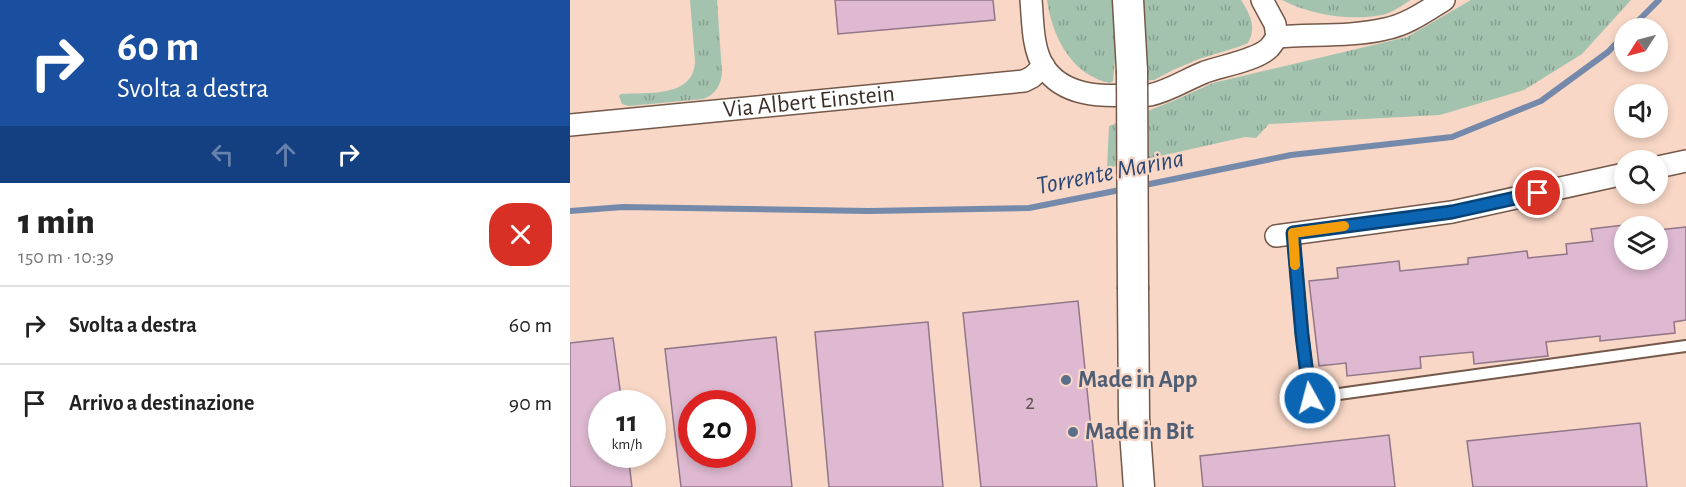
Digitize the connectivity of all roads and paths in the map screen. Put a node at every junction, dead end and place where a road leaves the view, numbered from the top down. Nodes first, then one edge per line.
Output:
1 (1031, 0) edge
2 (1128, 0) edge
3 (1262, 0) edge
4 (1444, 0) edge
5 (1277, 37) junction
6 (1044, 66) junction
7 (570, 125) edge
8 (1686, 161) edge
9 (1668, 165) edge
10 (1614, 176) edge
11 (1284, 234) joint
12 (1686, 346) edge
13 (1139, 487) edge

1 - 6 street
2 - 13 street, bridge
3 - 5 street
4 - 5 street
5 - 6 street
6 - 7 street, Via Albert Einstein
8 - 9 street
10 - 11 street
11 - 12 lane

